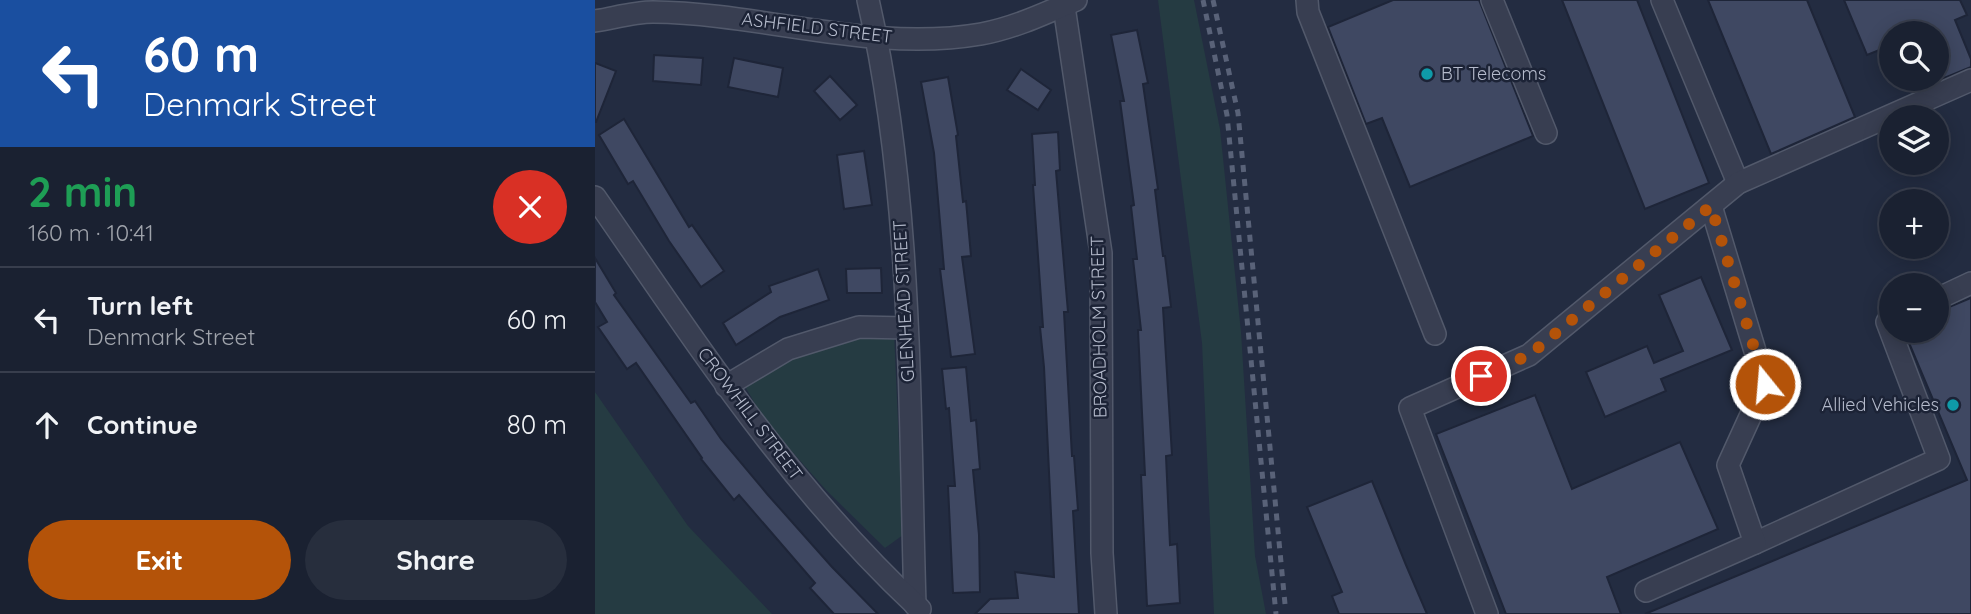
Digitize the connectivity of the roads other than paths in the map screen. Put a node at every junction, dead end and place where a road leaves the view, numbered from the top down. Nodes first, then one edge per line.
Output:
1 (868, 0) edge
2 (1307, 0) edge
3 (1492, 0) edge
4 (1662, 0) edge
5 (1068, 2) edge
6 (650, 6) edge
7 (595, 21) edge
8 (877, 38) junction
9 (1971, 80) edge
10 (1546, 133) dead end
11 (1738, 183) junction
12 (595, 197) edge
13 (1711, 206) junction
14 (1971, 283) edge
15 (1949, 293) edge
16 (907, 328) junction
17 (1435, 334) dead end
18 (1895, 343) edge
19 (726, 386) junction
20 (1755, 543) junction
21 (1646, 591) dead end
22 (920, 609) edge
23 (1106, 614) edge
24 (1487, 614) edge

1 - 8 street, GLENHEAD STREET
2 - 17 street
3 - 10 street
4 - 11 street
5 - 8 street, ASHFIELD STREET
5 - 23 street, BROADHOLM STREET
6 - 7 street, ASHFIELD STREET
6 - 8 street, ASHFIELD STREET
8 - 16 street, GLENHEAD STREET
9 - 11 street
11 - 13 street
12 - 19 street, CROWHILL STREET
13 - 20 street
13 - 24 street
14 - 15 street
16 - 19 street
16 - 22 street, GLENHEAD STREET
18 - 20 street
19 - 22 street, CROWHILL STREET
20 - 21 street

